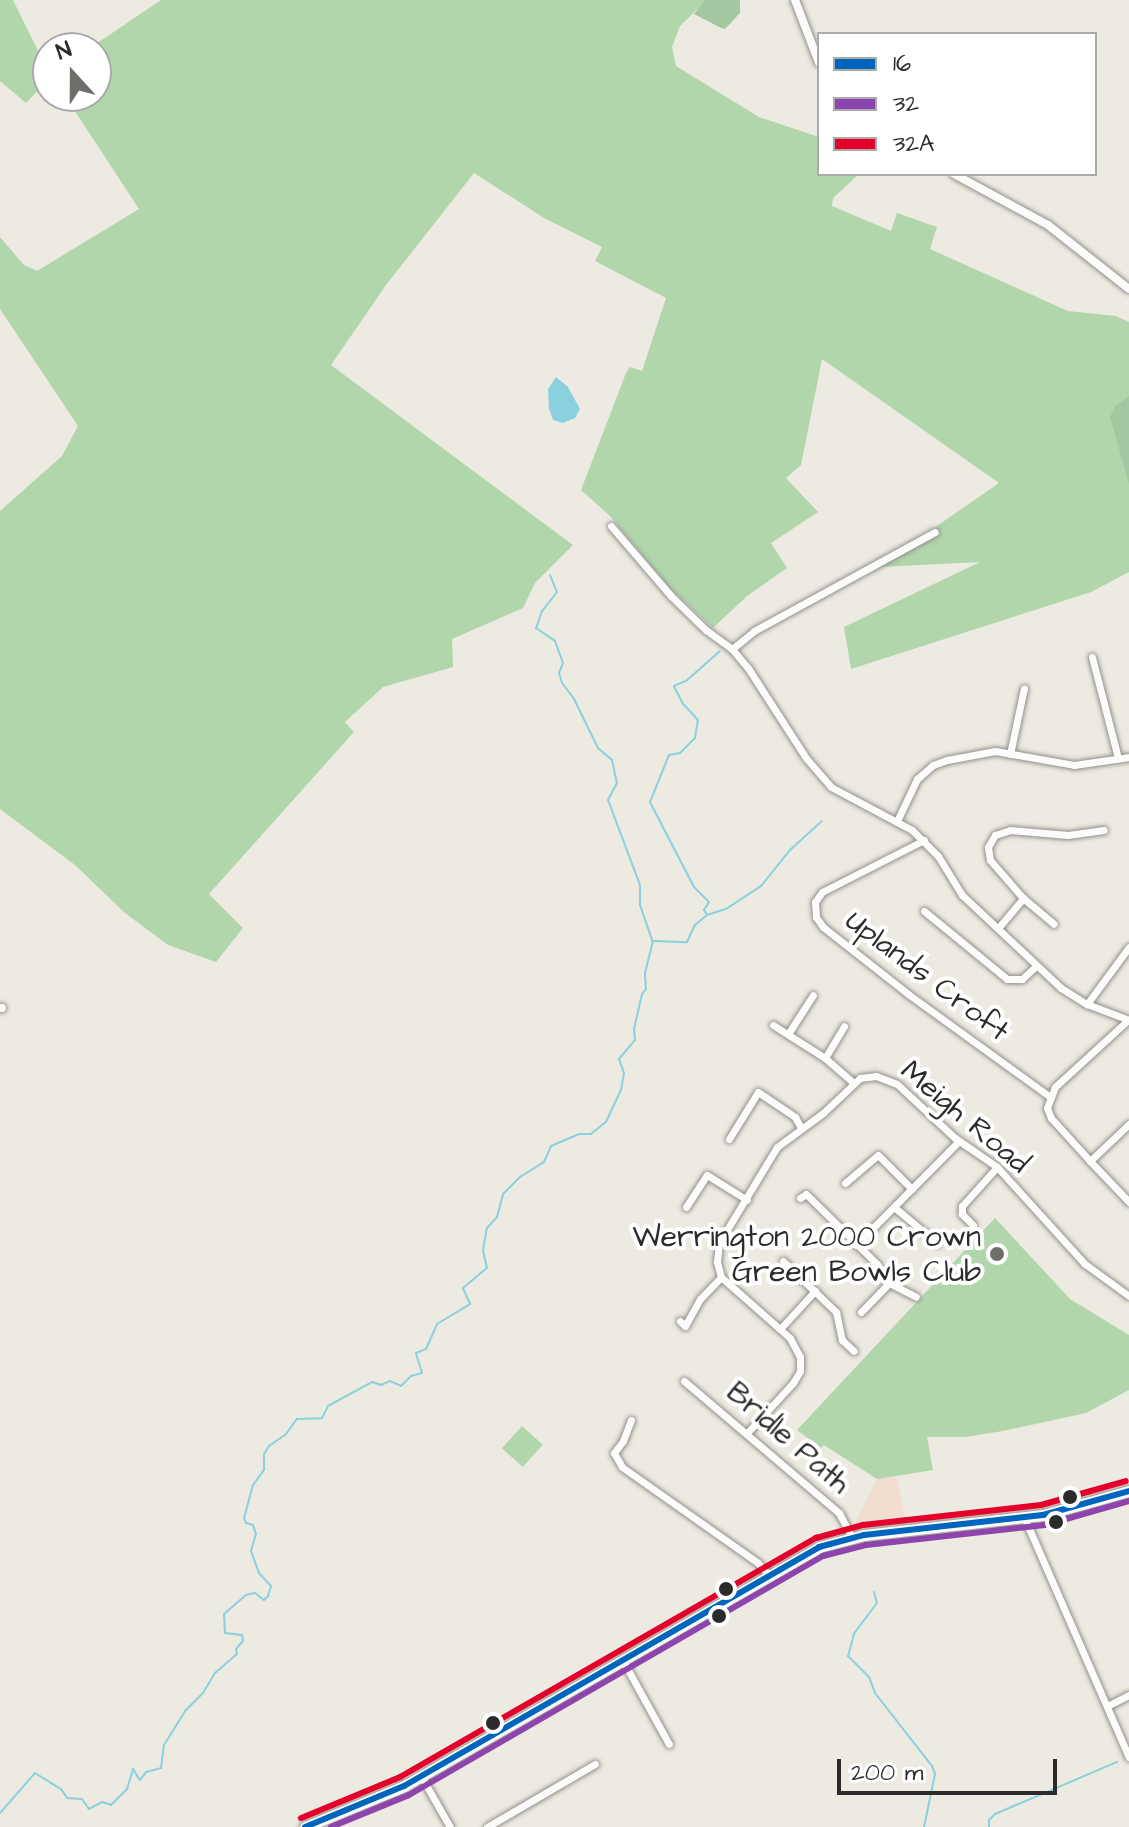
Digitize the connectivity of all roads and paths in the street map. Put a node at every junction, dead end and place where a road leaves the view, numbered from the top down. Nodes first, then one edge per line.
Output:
1 (795, 0) edge
2 (817, 58) edge
3 (958, 176) edge
4 (1129, 289) edge
5 (611, 526) dead end
6 (935, 532) dead end
7 (732, 649) junction
8 (1092, 657) dead end
9 (1024, 688) dead end
10 (1010, 754) junction
11 (1129, 757) edge
12 (1118, 758) junction
13 (897, 821) junction
14 (1104, 830) dead end
15 (924, 840) junction
16 (1023, 898) junction
17 (924, 911) dead end
18 (1054, 924) dead end
19 (999, 927) junction
20 (1129, 947) edge
21 (1035, 967) junction
22 (813, 995) dead end
23 (1087, 1004) junction
24 (1128, 1020) edge
25 (773, 1025) dead end
26 (844, 1026) dead end
27 (788, 1034) junction
28 (825, 1058) junction
29 (853, 1082) junction
30 (1049, 1096) junction
31 (1129, 1124) edge
32 (801, 1128) junction
33 (729, 1139) dead end
34 (959, 1141) junction
35 (1090, 1161) junction
36 (997, 1167) junction
37 (845, 1183) dead end
38 (912, 1189) junction
39 (800, 1198) dead end
40 (747, 1200) junction
41 (1129, 1202) edge
42 (686, 1207) dead end
43 (894, 1207) junction
44 (973, 1225) dead end
45 (937, 1243) dead end
46 (856, 1245) junction
47 (783, 1261) dead end
48 (721, 1277) junction
49 (889, 1283) junction
50 (815, 1291) junction
51 (1129, 1296) edge
52 (916, 1297) dead end
53 (861, 1312) dead end
54 (680, 1321) dead end
55 (780, 1329) junction
56 (854, 1351) dead end
57 (684, 1381) dead end
58 (631, 1420) dead end
59 (747, 1433) junction
60 (1129, 1491) edge
61 (1024, 1517) junction
62 (852, 1537) junction
63 (767, 1573) junction
64 (622, 1659) junction
65 (1129, 1695) edge
66 (1109, 1705) junction
67 (669, 1744) dead end
68 (1129, 1757) edge
69 (595, 1764) dead end
70 (421, 1776) junction
71 (305, 1827) edge
72 (450, 1827) edge
73 (487, 1827) edge

1 - 2 street
3 - 4 street
5 - 7 street
6 - 7 street
7 - 13 street
8 - 12 street
9 - 10 street
10 - 12 street
10 - 13 street
11 - 12 street
13 - 15 street
14 - 16 street
15 - 19 street
15 - 30 street, Uplands Croft
16 - 18 street
16 - 19 street
17 - 21 street
19 - 21 street
20 - 23 street
21 - 23 street
22 - 27 street
23 - 24 street
24 - 30 street
25 - 27 street
26 - 28 street
27 - 28 street
28 - 29 street
29 - 32 street, Meigh Road
29 - 34 street, Meigh Road
30 - 35 street
31 - 35 street
32 - 33 street
32 - 40 street, Meigh Road
34 - 36 street, Meigh Road
34 - 38 street
35 - 41 street
36 - 44 street
36 - 51 street, Meigh Road
37 - 38 street
38 - 43 street
39 - 46 street
40 - 42 street
40 - 48 street, Meigh Road
43 - 45 street
43 - 46 street
46 - 49 street
47 - 50 street
48 - 54 street
48 - 55 street
49 - 52 street
49 - 53 street
50 - 55 street
50 - 56 street
55 - 59 street
57 - 59 street, Bridle Path
58 - 63 street
59 - 62 street, Bridle Path
60 - 61 highway
61 - 62 highway
61 - 66 street
62 - 63 highway
63 - 64 highway
64 - 67 street
64 - 70 highway
65 - 66 street
66 - 68 street
69 - 73 street
70 - 71 highway
70 - 72 street

